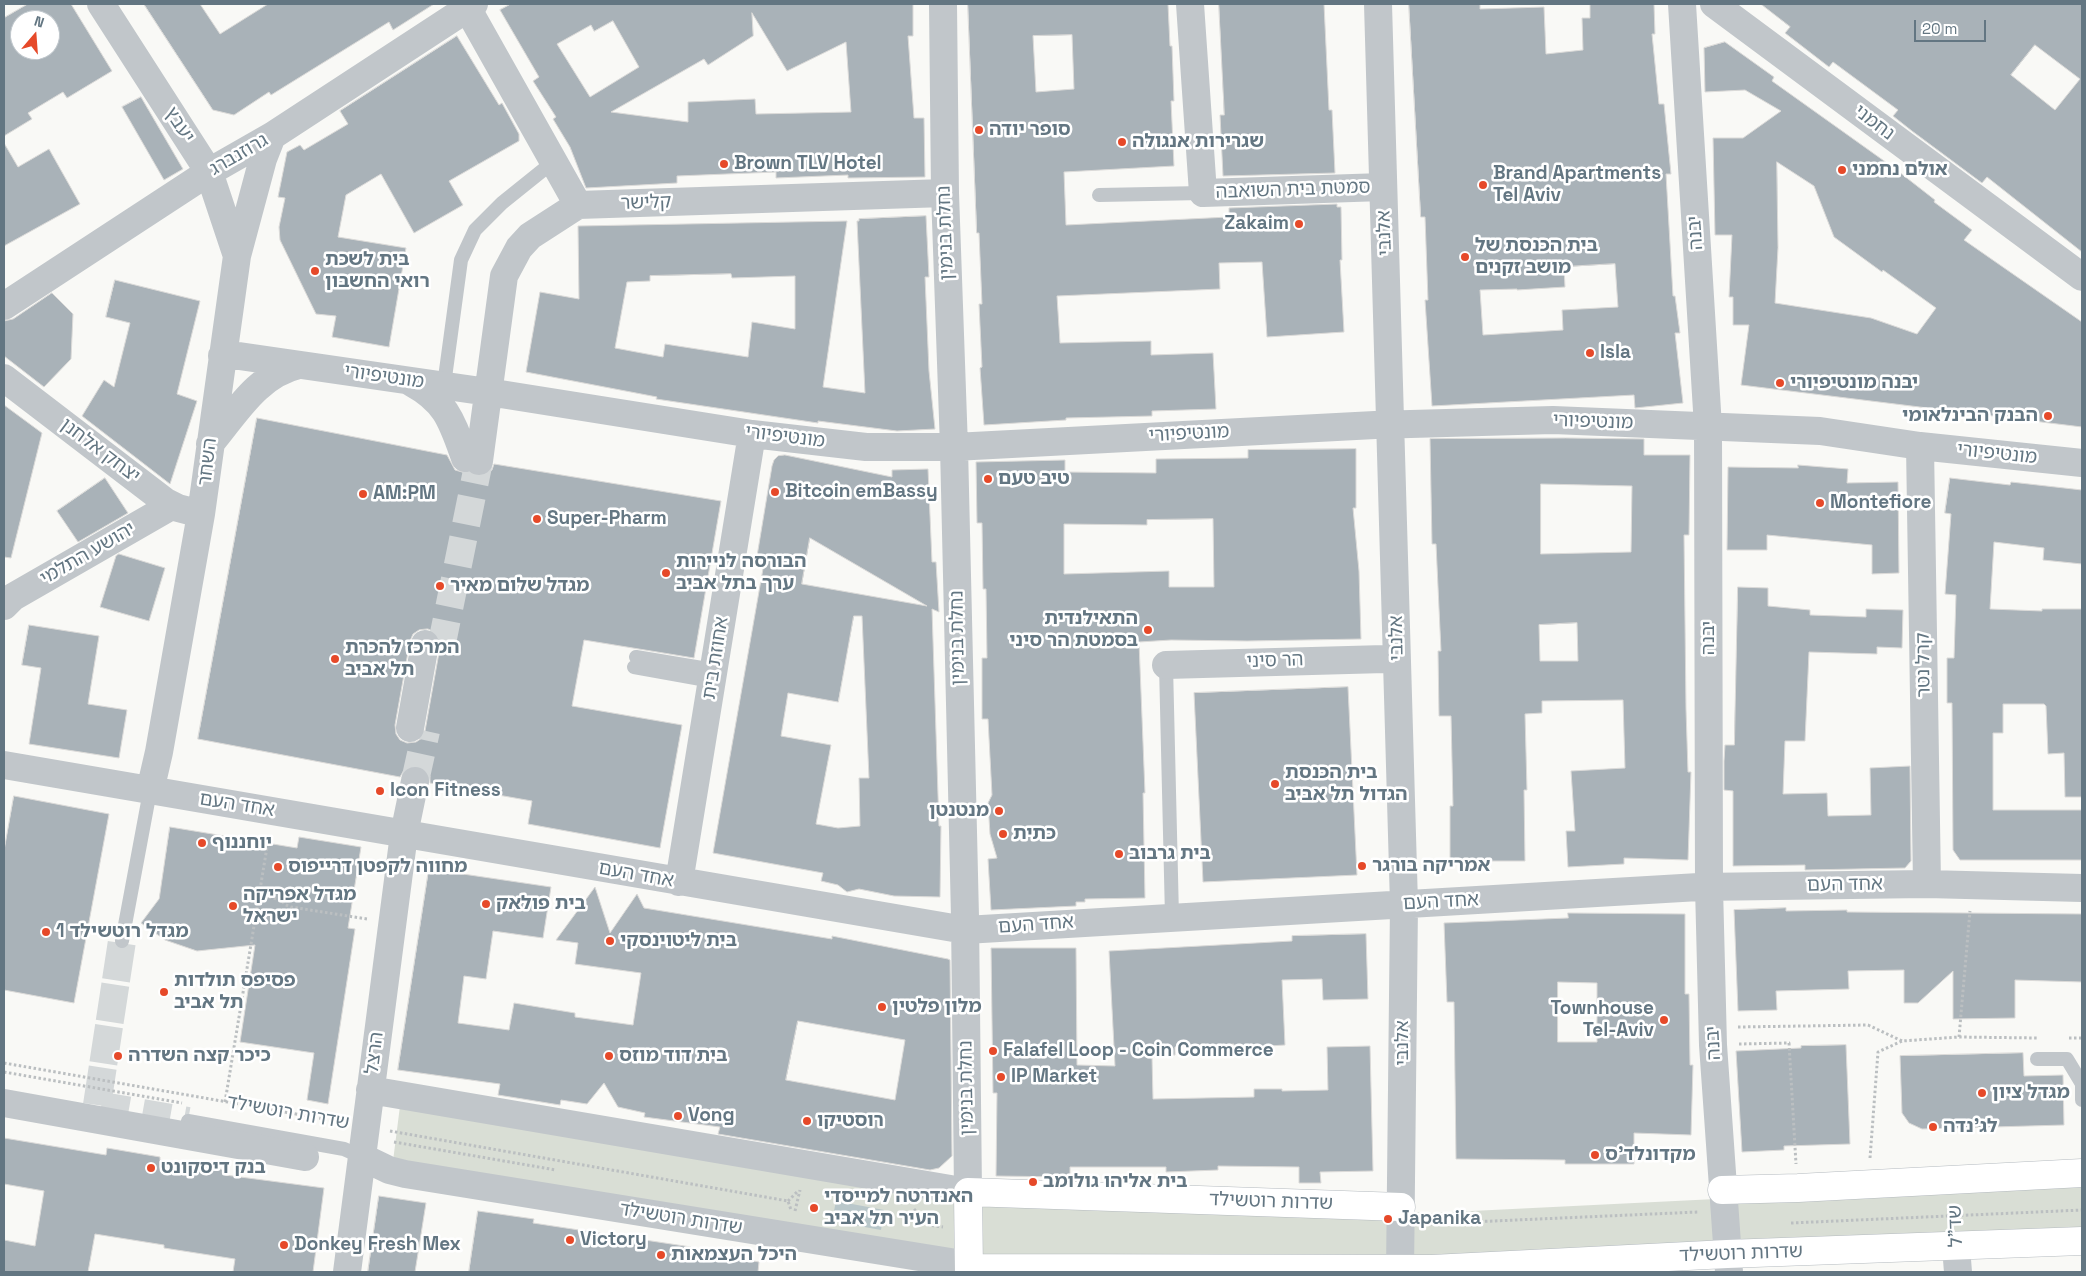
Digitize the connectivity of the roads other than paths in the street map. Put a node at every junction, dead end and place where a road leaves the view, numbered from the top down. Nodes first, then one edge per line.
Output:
1 (101, 4) edge
2 (943, 4) edge
3 (1190, 4) edge
4 (1378, 4) edge
5 (1682, 4) edge
6 (1714, 4) edge
7 (469, 5) edge
8 (272, 136) junction
9 (554, 162) junction
10 (209, 172) junction
11 (1383, 186) junction
12 (1203, 192) junction
13 (945, 194) junction
14 (1099, 195) dead end
15 (578, 205) junction
16 (237, 256) junction
17 (2082, 277) edge
18 (4, 306) edge
19 (228, 354) junction
20 (299, 365) junction
21 (4, 378) edge
22 (408, 380) junction
23 (444, 385) junction
24 (488, 392) junction
25 (1391, 424) junction
26 (1708, 427) junction
27 (752, 434) junction
28 (210, 444) junction
29 (1920, 446) junction
30 (954, 447) junction
31 (2082, 463) edge
32 (174, 506) junction
33 (201, 514) junction
34 (7, 598) edge
35 (433, 646) tunnel mouth
36 (1385, 659) dead end
37 (635, 662) dead end
38 (1166, 665) joint
39 (713, 675) junction
40 (418, 730) tunnel mouth
41 (4, 765) edge
42 (409, 779) tunnel mouth
43 (150, 791) junction
44 (404, 834) junction
45 (680, 882) junction
46 (1927, 884) junction
47 (1709, 887) junction
48 (2082, 888) edge
49 (1404, 904) junction
50 (1172, 917) junction
51 (965, 930) junction
52 (122, 940) tunnel mouth
53 (2037, 1059) dead end
54 (370, 1090) junction
55 (2082, 1100) edge
56 (4, 1103) edge
57 (188, 1121) tunnel mouth
58 (364, 1140) junction
59 (305, 1157) dead end
60 (2082, 1173) edge
61 (1722, 1190) junction
62 (968, 1192) junction
63 (1402, 1206) junction
64 (2082, 1241) edge
65 (1957, 1259) edge
66 (1728, 1263) edge
67 (969, 1269) edge
68 (1400, 1271) edge
69 (347, 1272) edge

1 - 10 street, יעבץ
2 - 13 street, נחלת בנימין
3 - 12 street, סמטת בית השואבה
4 - 11 street, אלנבי
5 - 26 street, יבנה
6 - 17 street, נחמני
7 - 8 street, גרוזנברג
7 - 9 street
8 - 10 street, גרוזנברג
8 - 16 street, השחר
9 - 15 street
9 - 23 lane
10 - 16 street, יעבץ
10 - 18 street, גרוזנברג
11 - 12 street, סמטת בית השואבה
11 - 25 street, אלנבי
12 - 14 lane, סמטת בית השואבה
13 - 15 street, קלישר
13 - 30 street, נחלת בנימין
15 - 24 street
16 - 19 street, השחר
19 - 20 street, מונטיפיורי
19 - 28 street, השחר
20 - 22 street, מונטיפיורי
20 - 28 street, מונטיפיורי
21 - 32 street, יצחק אלחנן
22 - 23 street, מונטיפיורי
22 - 24 street
23 - 24 street, מונטיפיורי
24 - 27 street, מונטיפיורי
25 - 26 street, מונטיפיורי
25 - 30 street, מונטיפיורי
25 - 49 street, אלנבי
26 - 29 street, מונטיפיורי
26 - 47 street, יבנה
27 - 30 street, מונטיפיורי
27 - 39 street, אחוזת בית
28 - 33 street, השחר
29 - 31 street, מונטיפיורי
29 - 46 street, קרל נטר
30 - 51 street, נחלת בנימין
32 - 33 street, יצחק אלחנן
32 - 34 street, יהושע התלמי
33 - 43 street, השחר
35 - 40 street
36 - 38 street, הר סיני
37 - 39 lane
38 - 50 lane
39 - 45 street, אחוזת בית
41 - 43 street, אחד העם
42 - 44 street, הרצל
43 - 44 street, אחד העם
43 - 52 lane
44 - 45 street, אחד העם
44 - 54 street, הרצל
45 - 51 street, אחד העם
46 - 47 street, אחד העם
46 - 48 street, אחד העם
47 - 49 street, אחד העם
47 - 61 street, יבנה
49 - 50 street, אחד העם
49 - 63 street, אלנבי
50 - 51 street, אחד העם
51 - 62 street, נחלת בנימין
53 - 55 lane
54 - 58 street, הרצל
54 - 62 street, שדרות רוטשילד
56 - 59 street
57 - 58 lane
58 - 67 street, שדרות רוטשילד
58 - 69 street, הרצל
60 - 61 street
61 - 66 street, יבנה
62 - 63 street, שדרות רוטשילד
62 - 67 street, נחלת בנימין
63 - 68 street, אלנבי
64 - 65 street, שדרות רוטשילד
65 - 66 street, שדרות רוטשילד
66 - 68 street, שדרות רוטשילד
67 - 68 street, שדרות רוטשילד

